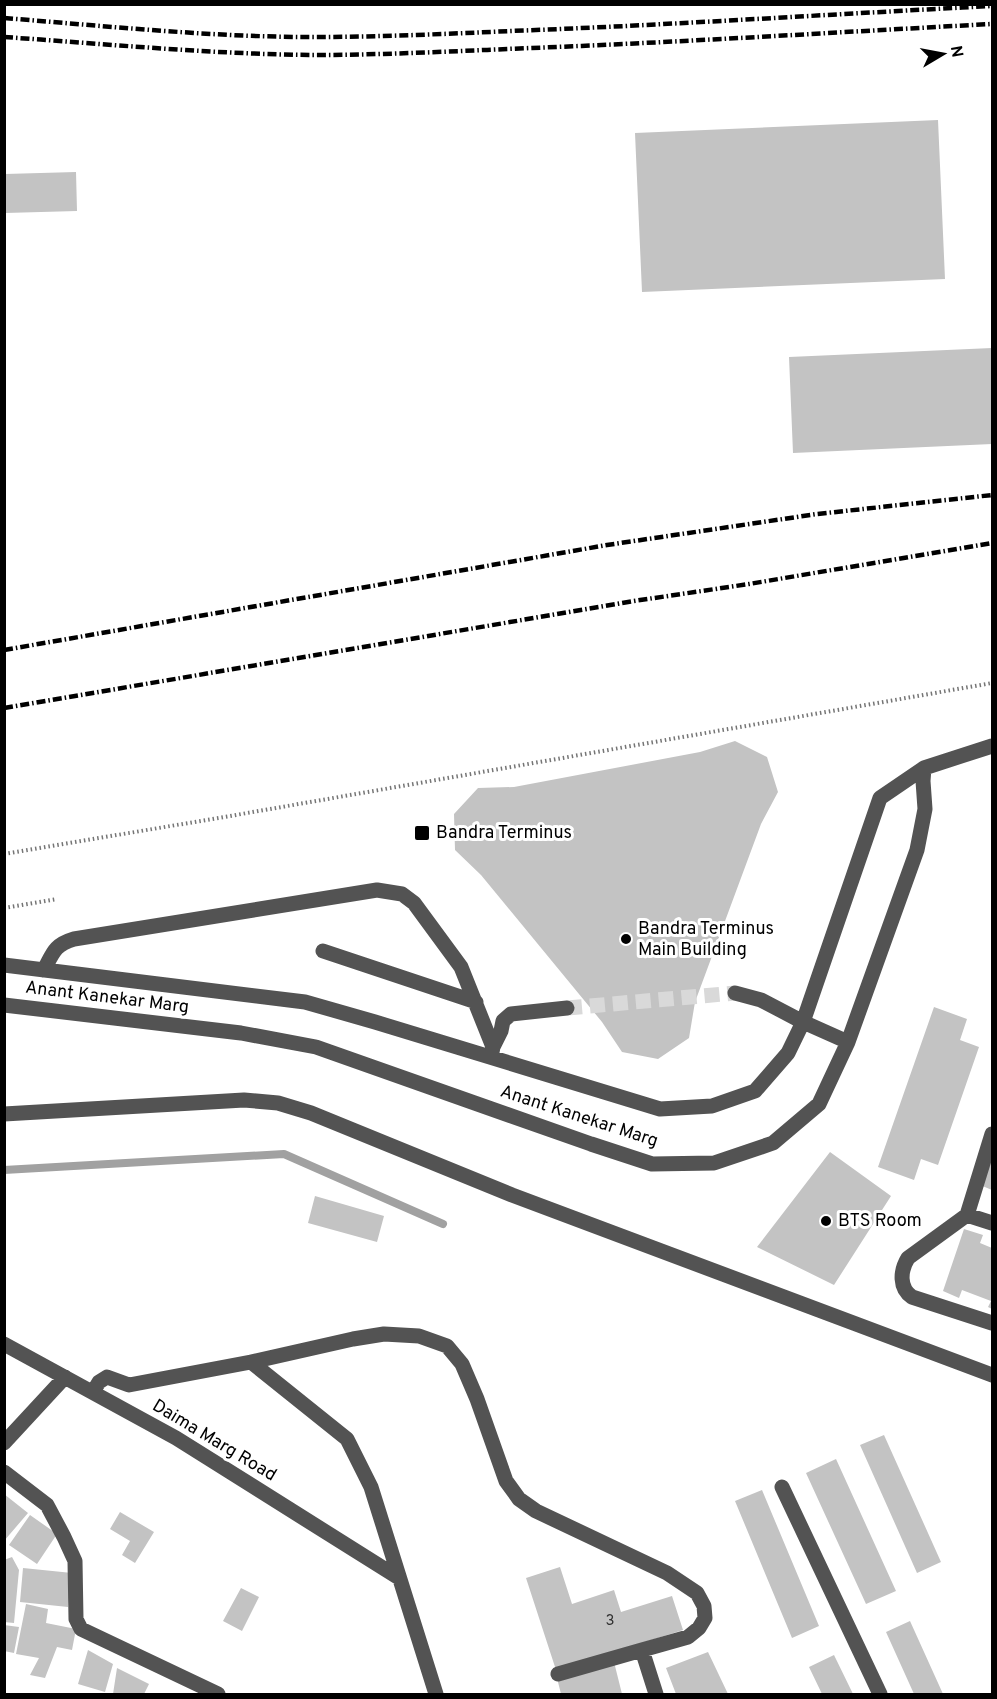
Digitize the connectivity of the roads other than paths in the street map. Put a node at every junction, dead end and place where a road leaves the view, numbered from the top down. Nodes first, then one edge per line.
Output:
1 (993, 746) edge
2 (924, 768) junction
3 (323, 951) dead end
4 (4, 965) edge
5 (44, 970) junction
6 (735, 993) tunnel mouth
7 (476, 1002) junction
8 (4, 1005) edge
9 (567, 1008) tunnel mouth
10 (803, 1022) junction
11 (848, 1042) junction
12 (492, 1052) junction
13 (4, 1114) edge
14 (993, 1134) edge
15 (967, 1215) junction
16 (993, 1223) edge
17 (993, 1323) edge
18 (4, 1344) edge
19 (251, 1362) junction
20 (993, 1375) edge
21 (65, 1377) junction
22 (93, 1392) junction
23 (4, 1443) edge
24 (4, 1472) edge
25 (782, 1487) dead end
26 (399, 1578) junction
27 (642, 1650) junction
28 (558, 1674) dead end
29 (218, 1695) edge
30 (436, 1695) edge
31 (656, 1695) edge
32 (880, 1695) edge

1 - 2 street, Anant Kanekar Marg
2 - 10 street, Anant Kanekar Marg
2 - 11 street, Anant Kanekar Marg
3 - 7 street
4 - 5 street, Anant Kanekar Marg
5 - 7 street
5 - 12 street, Anant Kanekar Marg
6 - 10 street
7 - 12 street
8 - 11 street, Anant Kanekar Marg
9 - 12 street
10 - 11 street
10 - 12 street, Anant Kanekar Marg
13 - 20 street
14 - 15 street
15 - 16 street
15 - 17 street
18 - 21 street, Daima Marg Road
19 - 22 street
19 - 26 street
19 - 27 street
21 - 22 street, Daima Marg Road
21 - 23 street
22 - 26 street, Daima Marg Road
24 - 29 street
25 - 32 street
26 - 30 street
27 - 28 street
27 - 31 street

